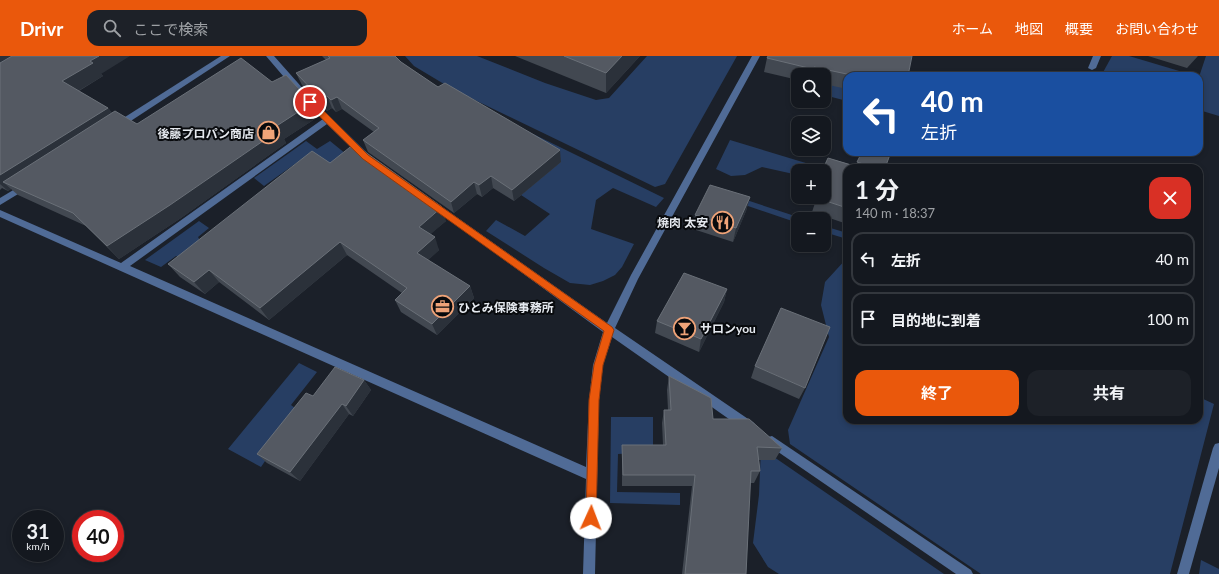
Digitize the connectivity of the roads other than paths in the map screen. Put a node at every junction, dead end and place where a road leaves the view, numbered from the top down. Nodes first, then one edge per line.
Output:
1 (226, 56) edge
2 (270, 56) edge
3 (756, 56) edge
4 (1097, 56) edge
5 (1092, 68) dead end
6 (327, 120) junction
7 (113, 129) edge
8 (372, 161) edge
9 (33, 181) edge
10 (423, 198) edge
11 (0, 202) edge
12 (0, 213) edge
13 (122, 267) junction
14 (609, 330) junction
15 (1219, 448) edge
16 (593, 476) junction
17 (589, 574) edge
18 (967, 574) edge
19 (1183, 574) edge

1 - 7 street
2 - 6 street
3 - 14 street
4 - 5 street
6 - 8 street
6 - 13 street
9 - 11 street
10 - 14 street
12 - 13 street
13 - 16 street
14 - 16 street
14 - 18 street
15 - 19 street
16 - 17 street

